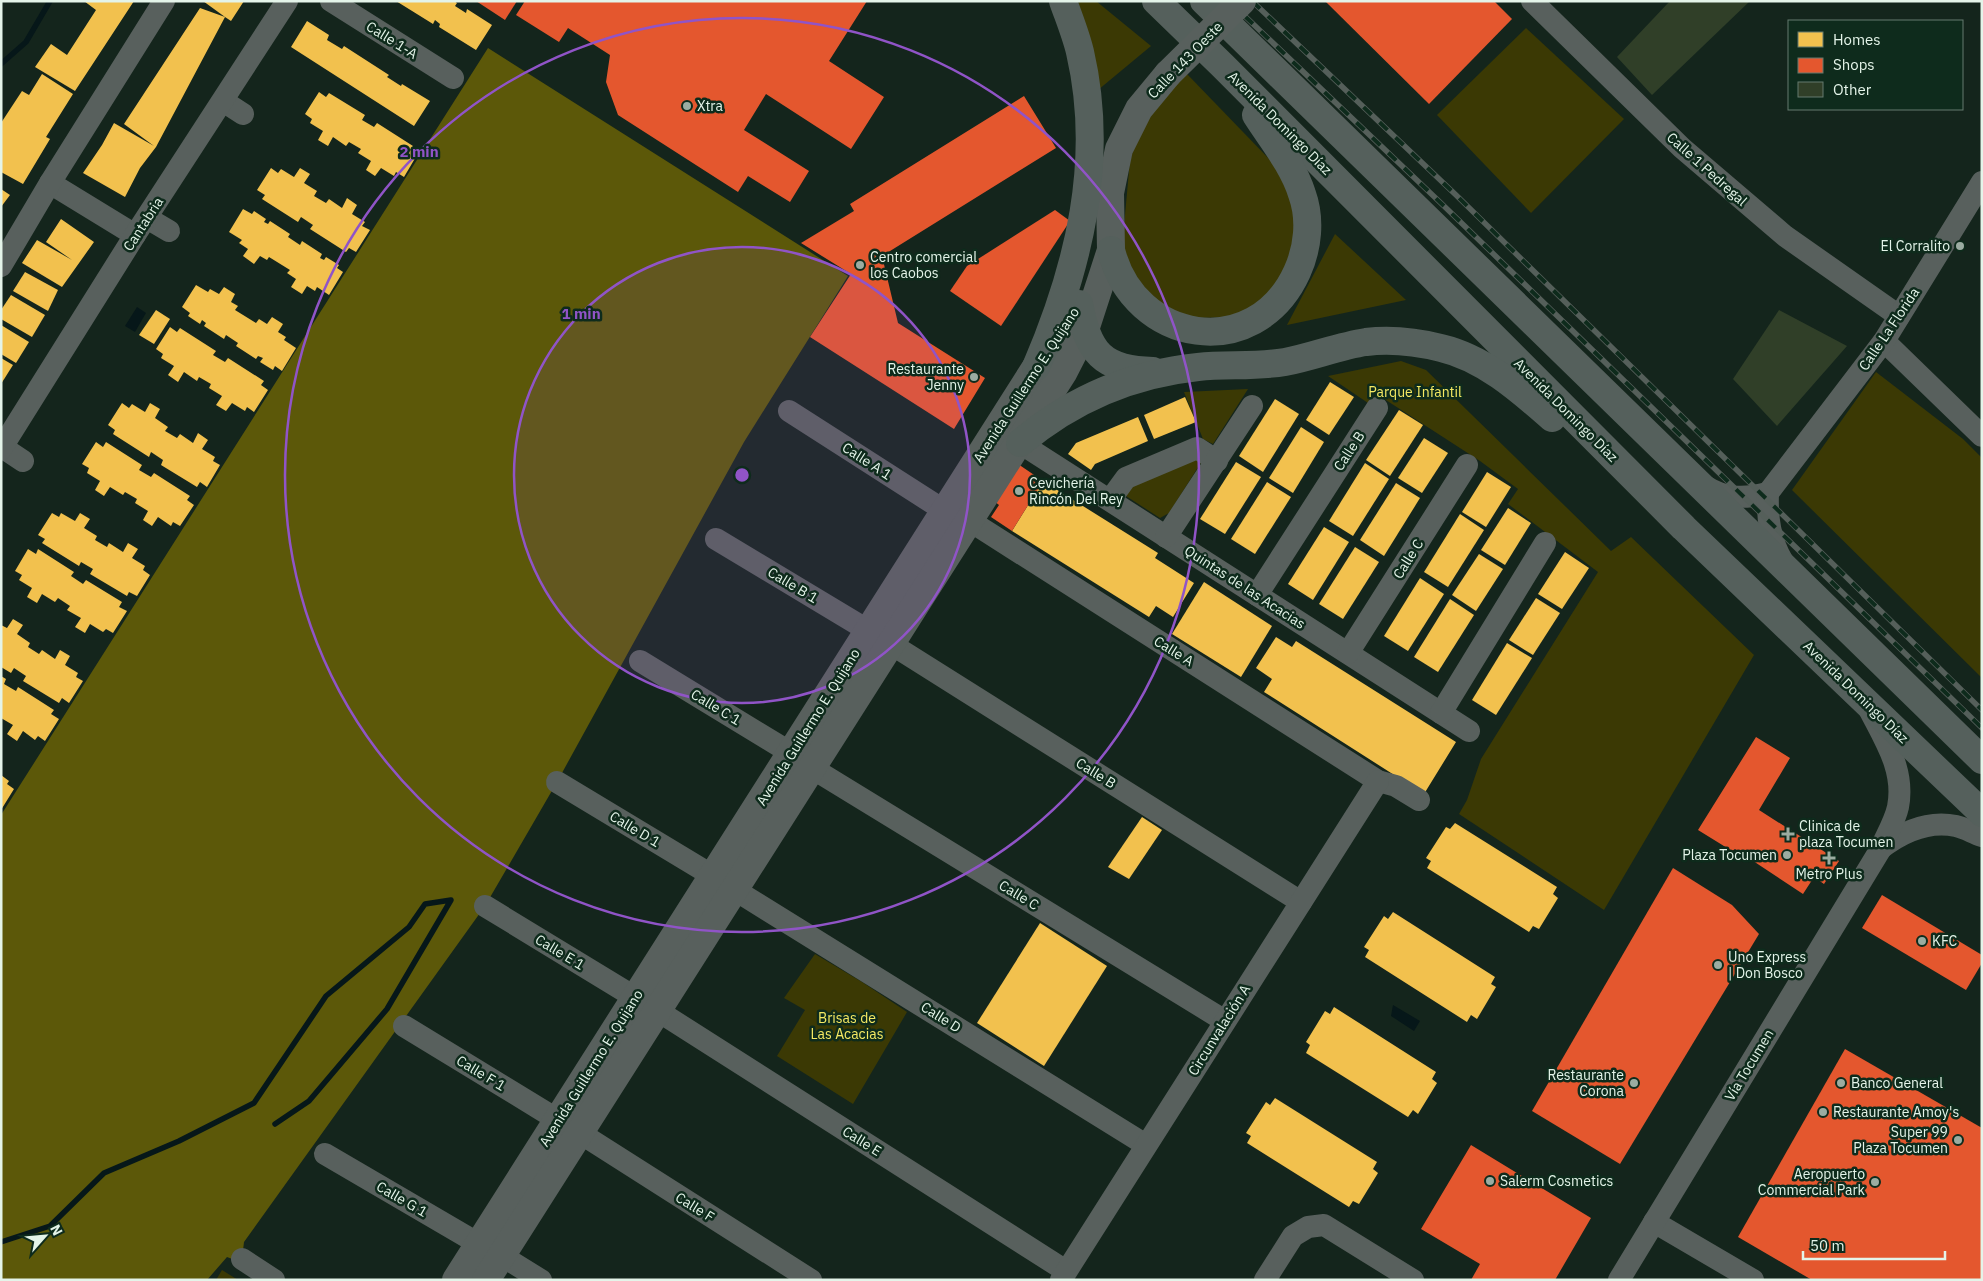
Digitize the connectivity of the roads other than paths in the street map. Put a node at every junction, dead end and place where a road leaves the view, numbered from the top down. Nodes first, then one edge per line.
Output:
1 (164, 1) edge
2 (287, 1) edge
3 (330, 1) edge
4 (1063, 1) edge
5 (1156, 1) edge
6 (1204, 1) edge
7 (1242, 1) edge
8 (1532, 1) edge
9 (1223, 66) junction
10 (453, 78) dead end
11 (223, 101) junction
12 (243, 114) dead end
13 (1982, 182) edge
14 (50, 183) junction
15 (141, 226) junction
16 (168, 232) dead end
17 (1110, 244) junction
18 (1, 266) edge
19 (1079, 304) junction
20 (1899, 316) junction
21 (1085, 330) junction
22 (1884, 342) junction
23 (1036, 367) junction
24 (1164, 371) junction
25 (1252, 406) dead end
26 (1377, 408) dead end
27 (789, 411) dead end
28 (1982, 436) edge
29 (1020, 443) junction
30 (2, 448) edge
31 (22, 461) dead end
32 (1217, 461) junction
33 (1467, 465) dead end
34 (1700, 483) junction
35 (1768, 493) junction
36 (1110, 500) junction
37 (945, 511) junction
38 (970, 521) junction
39 (1684, 528) junction
40 (1166, 537) junction
41 (716, 539) dead end
42 (1545, 543) dead end
43 (1787, 569) junction
44 (1257, 595) junction
45 (895, 615) junction
46 (880, 638) junction
47 (1348, 653) junction
48 (640, 661) dead end
49 (1865, 702) junction
50 (1441, 713) junction
51 (1469, 731) dead end
52 (1982, 760) edge
53 (802, 761) junction
54 (1378, 781) junction
55 (556, 782) dead end
56 (1419, 800) dead end
57 (1982, 813) edge
58 (1982, 836) edge
59 (1880, 850) junction
60 (724, 883) junction
61 (1301, 902) junction
62 (484, 906) dead end
63 (647, 1005) junction
64 (1225, 1021) junction
65 (404, 1026) dead end
66 (569, 1127) junction
67 (1146, 1145) junction
68 (325, 1154) dead end
69 (1654, 1222) junction
70 (490, 1250) junction
71 (242, 1259) dead end
72 (1063, 1275) edge
73 (274, 1280) edge
74 (456, 1280) edge
75 (486, 1280) edge
76 (541, 1280) edge
77 (811, 1280) edge
78 (1265, 1280) edge
79 (1413, 1280) edge
80 (1619, 1280) edge
81 (1752, 1280) edge

1 - 14 street
2 - 11 street, Cantabria
3 - 10 street, Calle 1-A
4 - 23 main road
5 - 9 main road, Avenida Domingo Díaz
6 - 34 main road
7 - 17 street, Calle 143 Oeste, bridge
8 - 20 street, Calle 1 Pedregal
9 - 17 main road
9 - 39 main road, Avenida Domingo Díaz
11 - 12 street
11 - 15 street, Cantabria
13 - 20 street, Calle La Florida
14 - 15 street
14 - 18 street
15 - 16 street
15 - 30 street, Cantabria
17 - 19 street, Avenida Guillermo E. Quijano
17 - 21 street, Avenida Guillermo E. Quijano
19 - 21 main road
19 - 23 street, Avenida Guillermo E. Quijano
20 - 22 street, Calle La Florida
21 - 24 main road
21 - 29 street, Avenida Guillermo E. Quijano
22 - 28 street
22 - 35 street, Calle La Florida
23 - 37 street, Avenida Guillermo E. Quijano
24 - 29 main road
24 - 39 main road
25 - 32 street
26 - 44 street, Calle B
27 - 37 street, Calle A 1
29 - 36 street, Quintas de las Acacias
29 - 38 street, Avenida Guillermo E. Quijano
30 - 31 street
32 - 36 street
32 - 40 street
33 - 47 street, Calle C
34 - 35 street
34 - 43 main road
35 - 43 street
36 - 40 street, Quintas de las Acacias
37 - 45 street, Avenida Guillermo E. Quijano
38 - 45 street, Avenida Guillermo E. Quijano
38 - 54 street, Calle A
39 - 49 main road, Avenida Domingo Díaz
40 - 44 street, Quintas de las Acacias
41 - 46 street, Calle B 1
42 - 50 street
43 - 52 main road
44 - 47 street, Quintas de las Acacias
45 - 46 street, Avenida Guillermo E. Quijano
46 - 53 street, Avenida Guillermo E. Quijano
46 - 61 street, Calle B
47 - 50 street, Quintas de las Acacias
48 - 53 street, Calle C 1
49 - 57 main road, Avenida Domingo Díaz
49 - 59 street
50 - 51 street, Quintas de las Acacias
53 - 60 street, Avenida Guillermo E. Quijano
53 - 64 street, Calle C
54 - 56 street, Calle A
54 - 61 street, Circunvalación A
55 - 60 street, Calle D 1
58 - 59 street
59 - 69 street, Vía Tocumen
60 - 63 street, Avenida Guillermo E. Quijano
60 - 67 street, Calle D
61 - 64 street, Circunvalación A
62 - 63 street, Calle E 1
63 - 66 street, Avenida Guillermo E. Quijano
63 - 72 street, Calle E
64 - 67 street, Circunvalación A
65 - 66 street, Calle F 1
66 - 70 street, Avenida Guillermo E. Quijano
66 - 77 street, Calle F
67 - 72 street, Circunvalación A
68 - 70 street, Calle G 1
69 - 80 street, Vía Tocumen
69 - 81 street
70 - 74 street, Avenida Guillermo E. Quijano
70 - 75 street, Avenida Guillermo E. Quijano
70 - 76 street, Calle G 1
71 - 73 street
78 - 79 street

